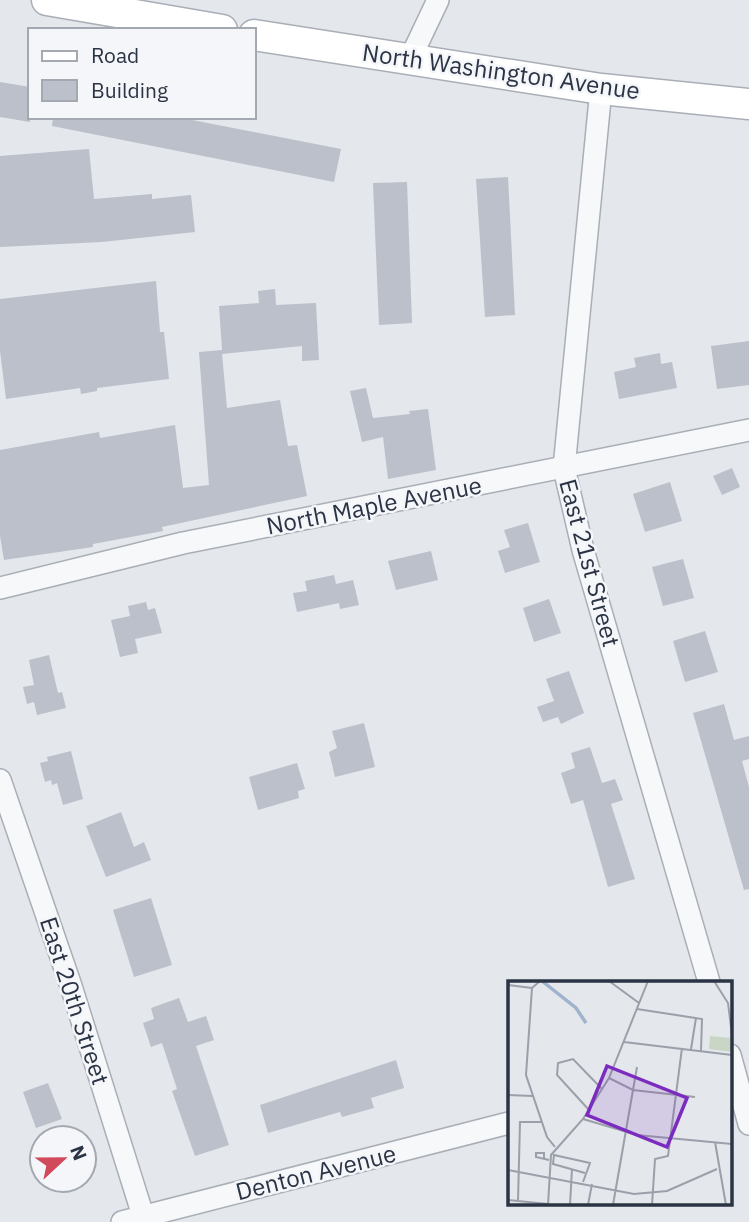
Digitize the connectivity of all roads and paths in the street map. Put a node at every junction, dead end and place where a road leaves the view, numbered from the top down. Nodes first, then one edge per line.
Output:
1 (47, 0) edge
2 (438, 0) edge
3 (78, 3) edge
4 (211, 28) edge
5 (256, 35) edge
6 (410, 59) junction
7 (601, 89) junction
8 (749, 104) edge
9 (749, 430) edge
10 (564, 468) junction
11 (0, 588) edge
12 (0, 780) edge
13 (709, 981) edge
14 (735, 1063) edge
15 (508, 1124) edge
16 (749, 1124) edge
17 (145, 1219) edge
18 (122, 1222) edge

1 - 3 main road
2 - 6 street
3 - 4 main road
5 - 6 main road, North Washington Avenue
6 - 7 main road, North Washington Avenue
7 - 8 main road, North Washington Avenue
7 - 10 street, East 21st Street
9 - 10 street, North Maple Avenue
10 - 11 street, North Maple Avenue
10 - 13 street, East 21st Street
12 - 17 street, East 20th Street
14 - 16 street
15 - 17 street, Denton Avenue
17 - 18 street, Denton Avenue

